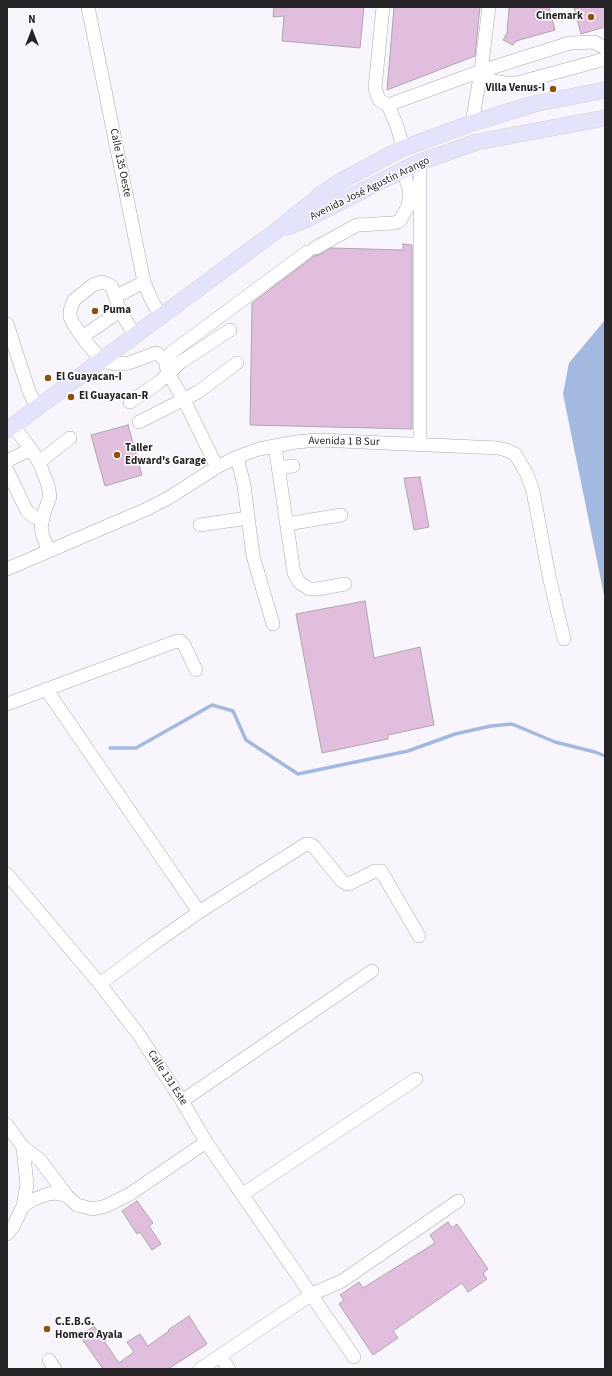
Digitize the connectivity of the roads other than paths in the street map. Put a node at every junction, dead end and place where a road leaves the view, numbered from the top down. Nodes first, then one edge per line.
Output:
1 (88, 7) edge
2 (383, 7) edge
3 (489, 7) edge
4 (605, 48) edge
5 (605, 59) edge
6 (481, 71) junction
7 (605, 90) edge
8 (388, 105) junction
9 (605, 118) edge
10 (472, 123) junction
11 (511, 136) junction
12 (401, 149) junction
13 (437, 156) junction
14 (420, 162) junction
15 (403, 170) junction
16 (276, 231) junction
17 (144, 282) junction
18 (115, 297) junction
19 (120, 311) junction
20 (160, 315) junction
21 (7, 324) edge
22 (230, 330) dead end
23 (135, 335) junction
24 (82, 337) junction
25 (101, 360) junction
26 (237, 364) dead end
27 (167, 368) junction
28 (184, 400) junction
29 (130, 402) dead end
30 (37, 408) junction
31 (139, 422) dead end
32 (10, 428) edge
33 (70, 438) dead end
34 (420, 445) junction
35 (275, 446) junction
36 (31, 449) junction
37 (237, 457) junction
38 (7, 461) edge
39 (39, 462) junction
40 (293, 466) dead end
41 (217, 467) junction
42 (278, 468) junction
43 (7, 470) edge
44 (341, 515) dead end
45 (248, 518) junction
46 (42, 520) junction
47 (286, 524) junction
48 (200, 525) dead end
49 (48, 551) junction
50 (7, 569) edge
51 (346, 584) dead end
52 (273, 624) dead end
53 (564, 639) dead end
54 (196, 670) dead end
55 (46, 689) junction
56 (7, 704) edge
57 (7, 874) edge
58 (199, 912) junction
59 (419, 936) dead end
60 (372, 971) dead end
61 (100, 984) junction
62 (416, 1079) dead end
63 (182, 1101) junction
64 (7, 1125) edge
65 (206, 1142) junction
66 (23, 1147) junction
67 (243, 1194) junction
68 (67, 1196) junction
69 (458, 1201) dead end
70 (23, 1206) junction
71 (7, 1234) edge
72 (312, 1294) junction
73 (220, 1356) junction
74 (354, 1357) dead end
75 (200, 1369) edge
76 (229, 1369) edge

1 - 17 street, Calle 135 Oeste
2 - 8 street
3 - 6 street
4 - 6 street
5 - 6 street
6 - 8 street
6 - 10 street
7 - 10 main road, Avenida José Agustín Arango
8 - 12 street
9 - 11 main road, Avenida José Agustín Arango
10 - 11 main road
10 - 12 main road, Avenida José Agustín Arango
10 - 13 main road
11 - 13 main road, Avenida José Agustín Arango
12 - 16 main road, Avenida José Agustín Arango
13 - 14 main road, Avenida José Agustín Arango
14 - 15 main road, Avenida José Agustín Arango
14 - 34 street
15 - 16 main road, Avenida José Agustín Arango
15 - 27 street
16 - 20 main road, Avenida José Agustín Arango
17 - 18 street
17 - 20 street, Calle 135 Oeste
18 - 19 street
18 - 24 street
19 - 23 street
19 - 24 street
20 - 23 main road, Avenida José Agustín Arango
21 - 30 street
22 - 27 street
23 - 25 main road, Avenida José Agustín Arango
24 - 25 street
25 - 27 street
25 - 30 main road, Avenida José Agustín Arango
26 - 28 street
27 - 28 street
27 - 29 street
28 - 31 street
28 - 41 street
30 - 32 main road, Avenida José Agustín Arango
32 - 36 street
33 - 39 street
34 - 35 street, Avenida 1 B Sur
34 - 53 street, Avenida 1 B Sur
35 - 37 street, Avenida 1 B Sur
35 - 42 street
36 - 38 street
36 - 39 street
37 - 41 street, Avenida 1 B Sur
37 - 45 street
39 - 46 street
40 - 42 street
41 - 49 street, Avenida 1 B Sur
42 - 47 street
43 - 46 street
44 - 47 street
45 - 48 street
45 - 52 street
46 - 49 street
47 - 51 street
49 - 50 street, Avenida 1 B Sur
54 - 55 street
55 - 56 street
55 - 58 street
57 - 61 street, Calle 131 Este
58 - 59 street
58 - 61 street
60 - 63 street
61 - 63 street, Calle 131 Este
62 - 67 street
63 - 65 street, Calle 131 Este
64 - 66 street
65 - 67 street, Calle 131 Este
65 - 68 street
66 - 68 street
66 - 70 street
67 - 72 street, Calle 131 Este
68 - 70 street
69 - 72 street
70 - 71 street
72 - 73 street
72 - 74 street, Calle 131 Este
73 - 75 street
73 - 76 street

